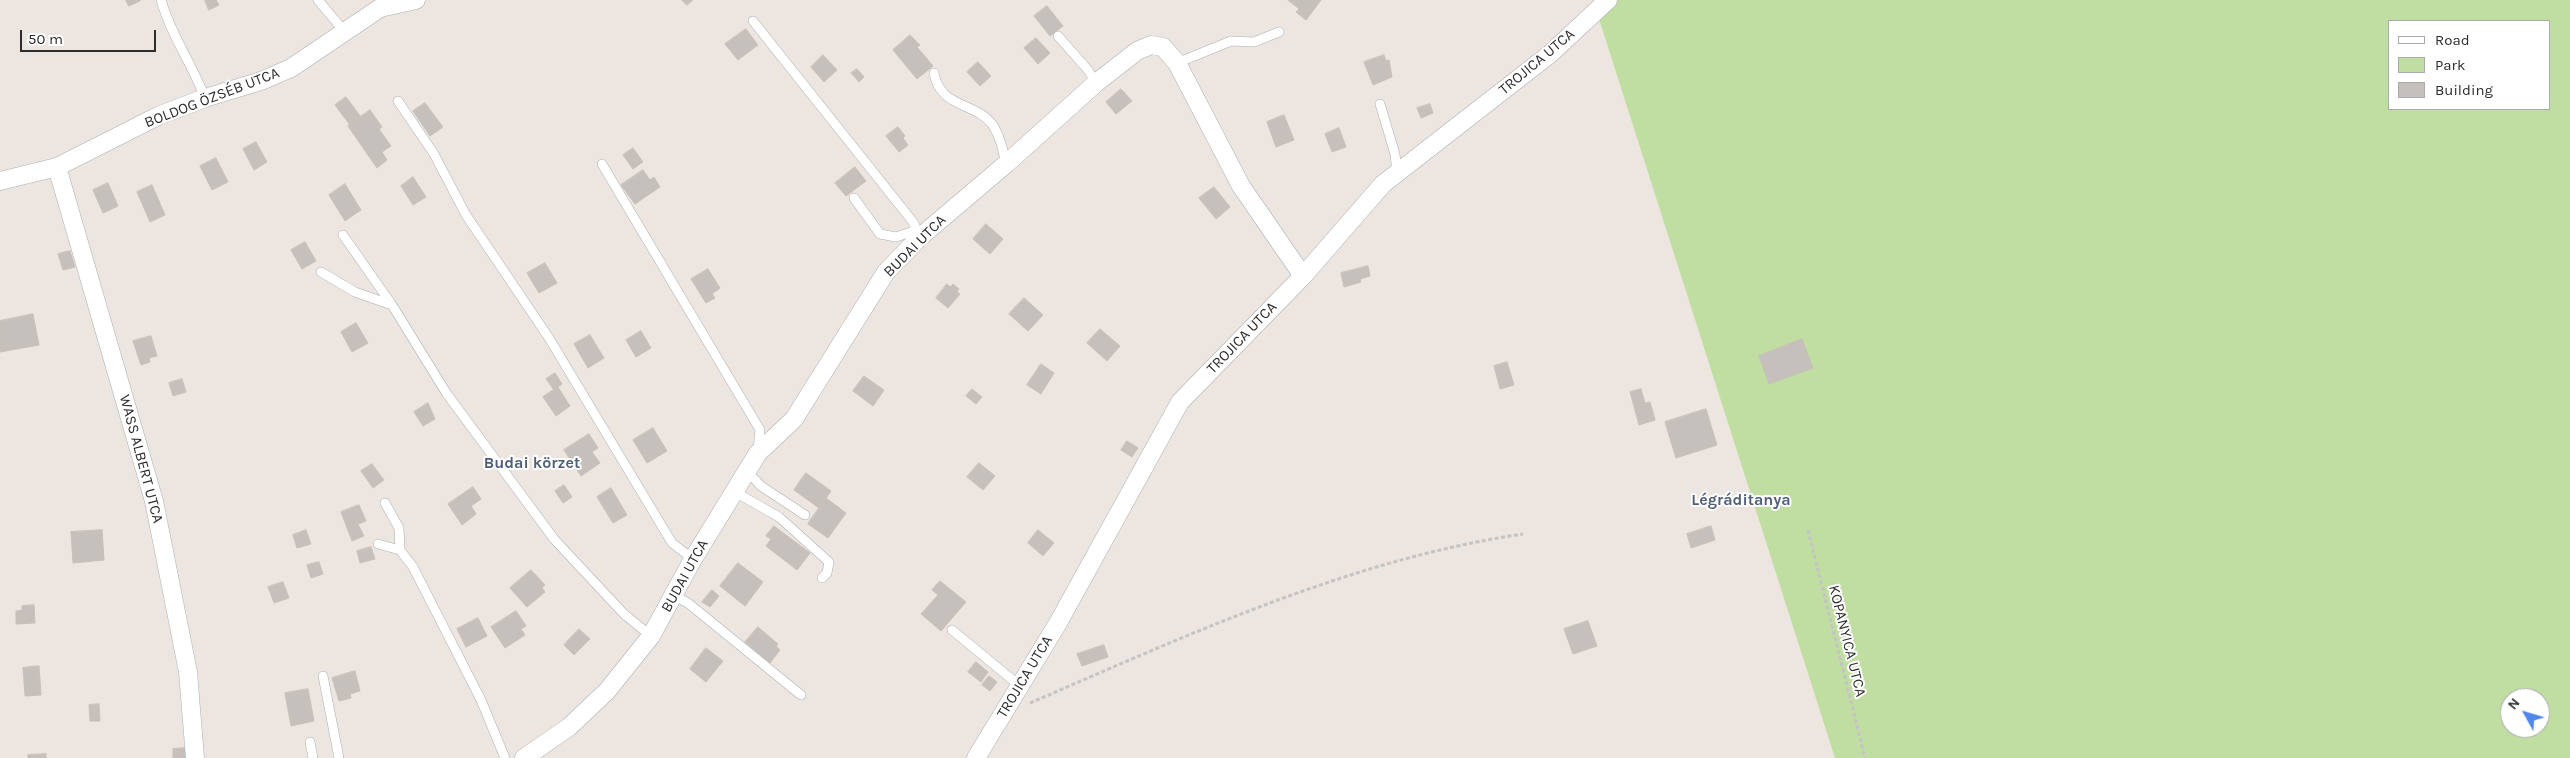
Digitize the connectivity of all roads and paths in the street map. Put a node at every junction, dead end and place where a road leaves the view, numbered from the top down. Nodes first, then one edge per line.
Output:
1 (161, 0) edge
2 (318, 0) edge
3 (416, 0) edge
4 (1608, 0) edge
5 (380, 4) edge
6 (753, 21) dead end
7 (344, 31) junction
8 (1279, 32) dead end
9 (1058, 36) dead end
10 (1177, 63) junction
11 (934, 73) dead end
12 (1096, 83) junction
13 (205, 98) junction
14 (398, 101) dead end
15 (1380, 104) dead end
16 (602, 164) dead end
17 (1006, 164) junction
18 (57, 167) junction
19 (1396, 173) junction
20 (0, 181) edge
21 (854, 198) dead end
22 (918, 233) junction
23 (343, 234) dead end
24 (321, 272) dead end
25 (1302, 276) junction
26 (392, 305) junction
27 (758, 454) junction
28 (747, 471) junction
29 (735, 492) junction
30 (384, 503) dead end
31 (805, 515) dead end
32 (1808, 530) dead end
33 (1522, 534) dead end
34 (378, 544) dead end
35 (400, 550) junction
36 (693, 558) junction
37 (822, 578) dead end
38 (673, 595) junction
39 (952, 630) dead end
40 (651, 636) junction
41 (323, 676) dead end
42 (1020, 686) junction
43 (801, 695) dead end
44 (1011, 702) junction
45 (310, 742) dead end
46 (195, 758) edge
47 (313, 758) edge
48 (339, 758) edge
49 (505, 758) edge
50 (524, 758) edge
51 (976, 758) edge
52 (1865, 758) edge

1 - 13 lane
2 - 7 lane
3 - 5 street, BOLDOG ÖZSÉB UTCA
4 - 19 street, TROJICA UTCA
5 - 7 street, BOLDOG ÖZSÉB UTCA
6 - 22 lane
7 - 13 street, BOLDOG ÖZSÉB UTCA
8 - 10 lane
9 - 12 lane
10 - 12 street, BUDAI UTCA
10 - 25 street, BUDAI UTCA
11 - 17 lane
12 - 17 street, BUDAI UTCA
13 - 18 street, BOLDOG ÖZSÉB UTCA
14 - 36 lane
15 - 19 lane
16 - 27 lane
17 - 22 street, BUDAI UTCA
18 - 20 street, BOLDOG ÖZSÉB UTCA
18 - 46 street, WASS ALBERT UTCA
19 - 25 street, TROJICA UTCA
21 - 22 lane
22 - 27 street, BUDAI UTCA
23 - 26 lane
24 - 26 lane
25 - 42 street, TROJICA UTCA
26 - 40 lane
27 - 28 street, BUDAI UTCA
28 - 29 street, BUDAI UTCA
28 - 31 lane
29 - 36 street, BUDAI UTCA
29 - 37 lane
30 - 35 lane
32 - 52 path, KOPANYICA UTCA
33 - 44 path
34 - 35 lane
35 - 49 lane
36 - 38 street, BUDAI UTCA
38 - 40 street, BUDAI UTCA
38 - 43 lane
39 - 42 lane
40 - 50 street, BUDAI UTCA
41 - 48 lane
42 - 44 street, TROJICA UTCA
44 - 51 street, TROJICA UTCA
45 - 47 lane

